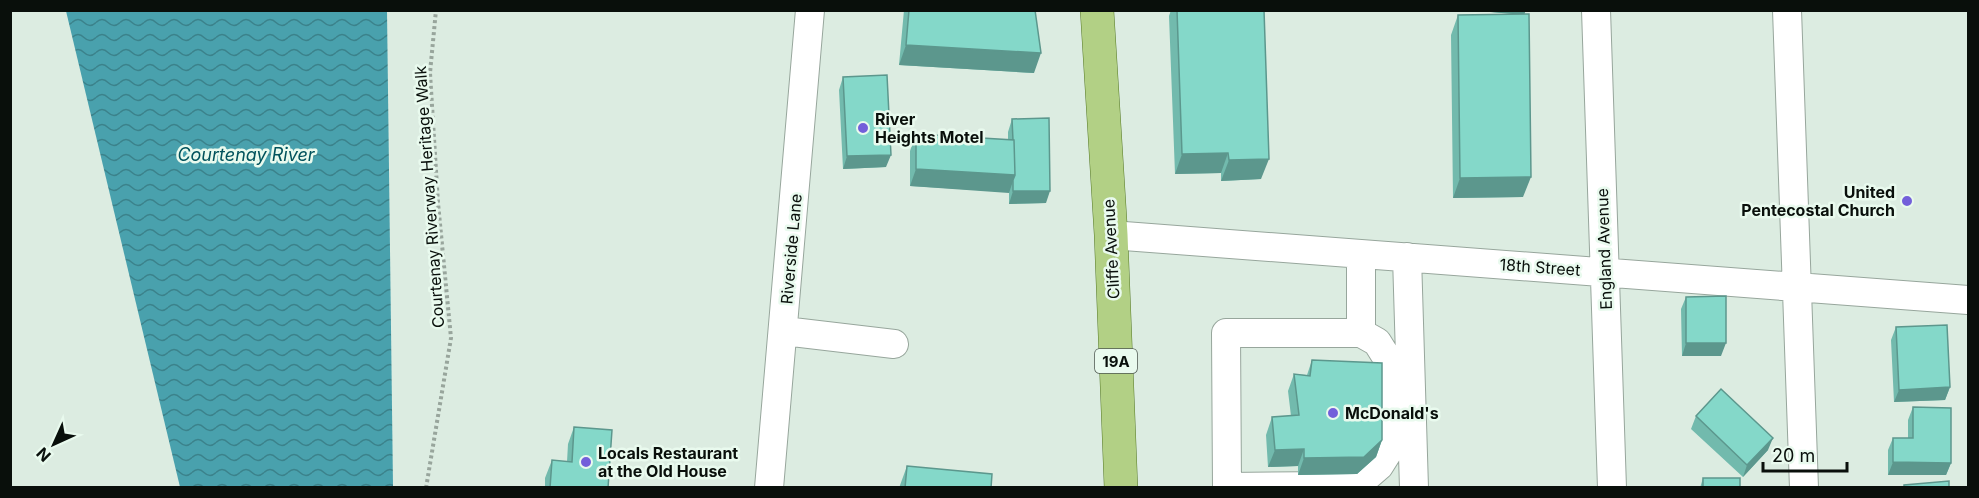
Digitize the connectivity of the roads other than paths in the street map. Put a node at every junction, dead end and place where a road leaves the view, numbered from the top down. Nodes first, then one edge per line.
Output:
1 (810, 10) edge
2 (1096, 10) edge
3 (1596, 10) edge
4 (1787, 10) edge
5 (1111, 235) junction
6 (1361, 254) junction
7 (1407, 257) junction
8 (1604, 272) junction
9 (1797, 287) junction
10 (1968, 300) edge
11 (784, 331) junction
12 (1361, 333) junction
13 (894, 344) dead end
14 (1227, 487) edge
15 (769, 488) edge
16 (1121, 488) edge
17 (1414, 488) edge
18 (1612, 488) edge
19 (1804, 488) edge

1 - 11 street, Riverside Lane
2 - 5 main road, Cliffe Avenue / 19A
3 - 8 street, England Avenue
4 - 9 street
5 - 6 street, 18th Street
5 - 16 main road, Cliffe Avenue / 19A
6 - 7 street, 18th Street
6 - 12 street
7 - 8 street, 18th Street
7 - 17 street
8 - 9 street, 18th Street
8 - 18 street, England Avenue
9 - 10 street, 18th Street
9 - 19 street
11 - 13 street
11 - 15 street, Riverside Lane
12 - 14 street
12 - 14 street

